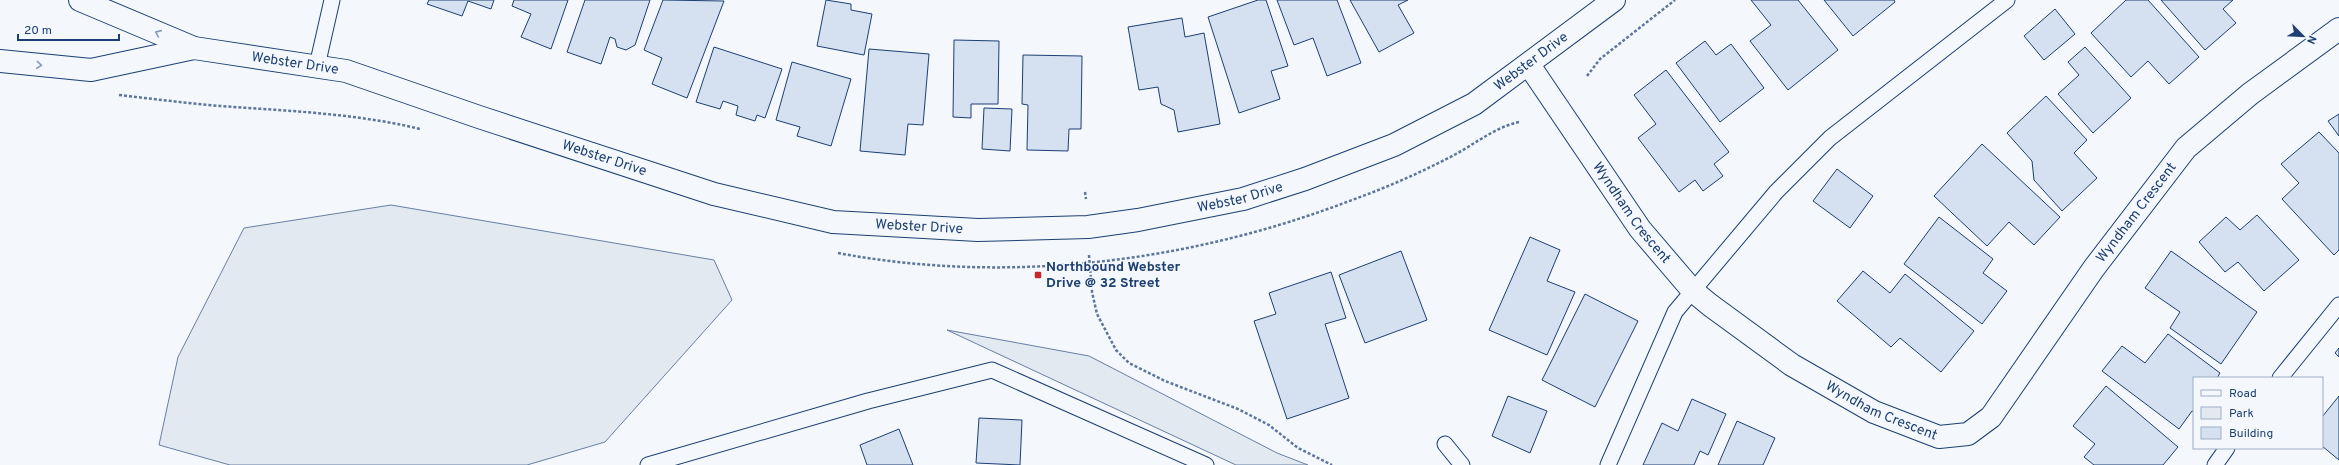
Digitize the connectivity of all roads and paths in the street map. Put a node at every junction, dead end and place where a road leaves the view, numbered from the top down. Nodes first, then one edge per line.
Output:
1 (80, 0) edge
2 (332, 0) edge
3 (1614, 0) edge
4 (1675, 0) edge
5 (2007, 0) edge
6 (2339, 29) edge
7 (194, 48) junction
8 (0, 61) edge
9 (1529, 65) junction
10 (317, 66) junction
11 (1587, 76) dead end
12 (1090, 263) dead end
13 (1693, 291) junction
14 (2339, 305) edge
15 (2281, 377) edge
16 (1445, 444) dead end
17 (2226, 449) edge
18 (648, 465) edge
19 (1206, 465) edge
20 (1332, 465) edge
21 (1462, 465) edge
22 (1608, 465) edge
23 (2215, 465) edge

7 -> 1 street, Webster Drive
2 - 10 lane
3 - 9 street, Webster Drive
4 - 11 path
5 - 13 lane
6 - 13 street, Wyndham Crescent
8 -> 7 street, Webster Drive
7 - 10 street, Webster Drive
9 - 10 street, Webster Drive
9 - 13 street, Wyndham Crescent
12 - 20 path
13 - 22 lane
14 - 15 lane
16 - 21 lane
17 - 23 lane
18 - 19 lane

